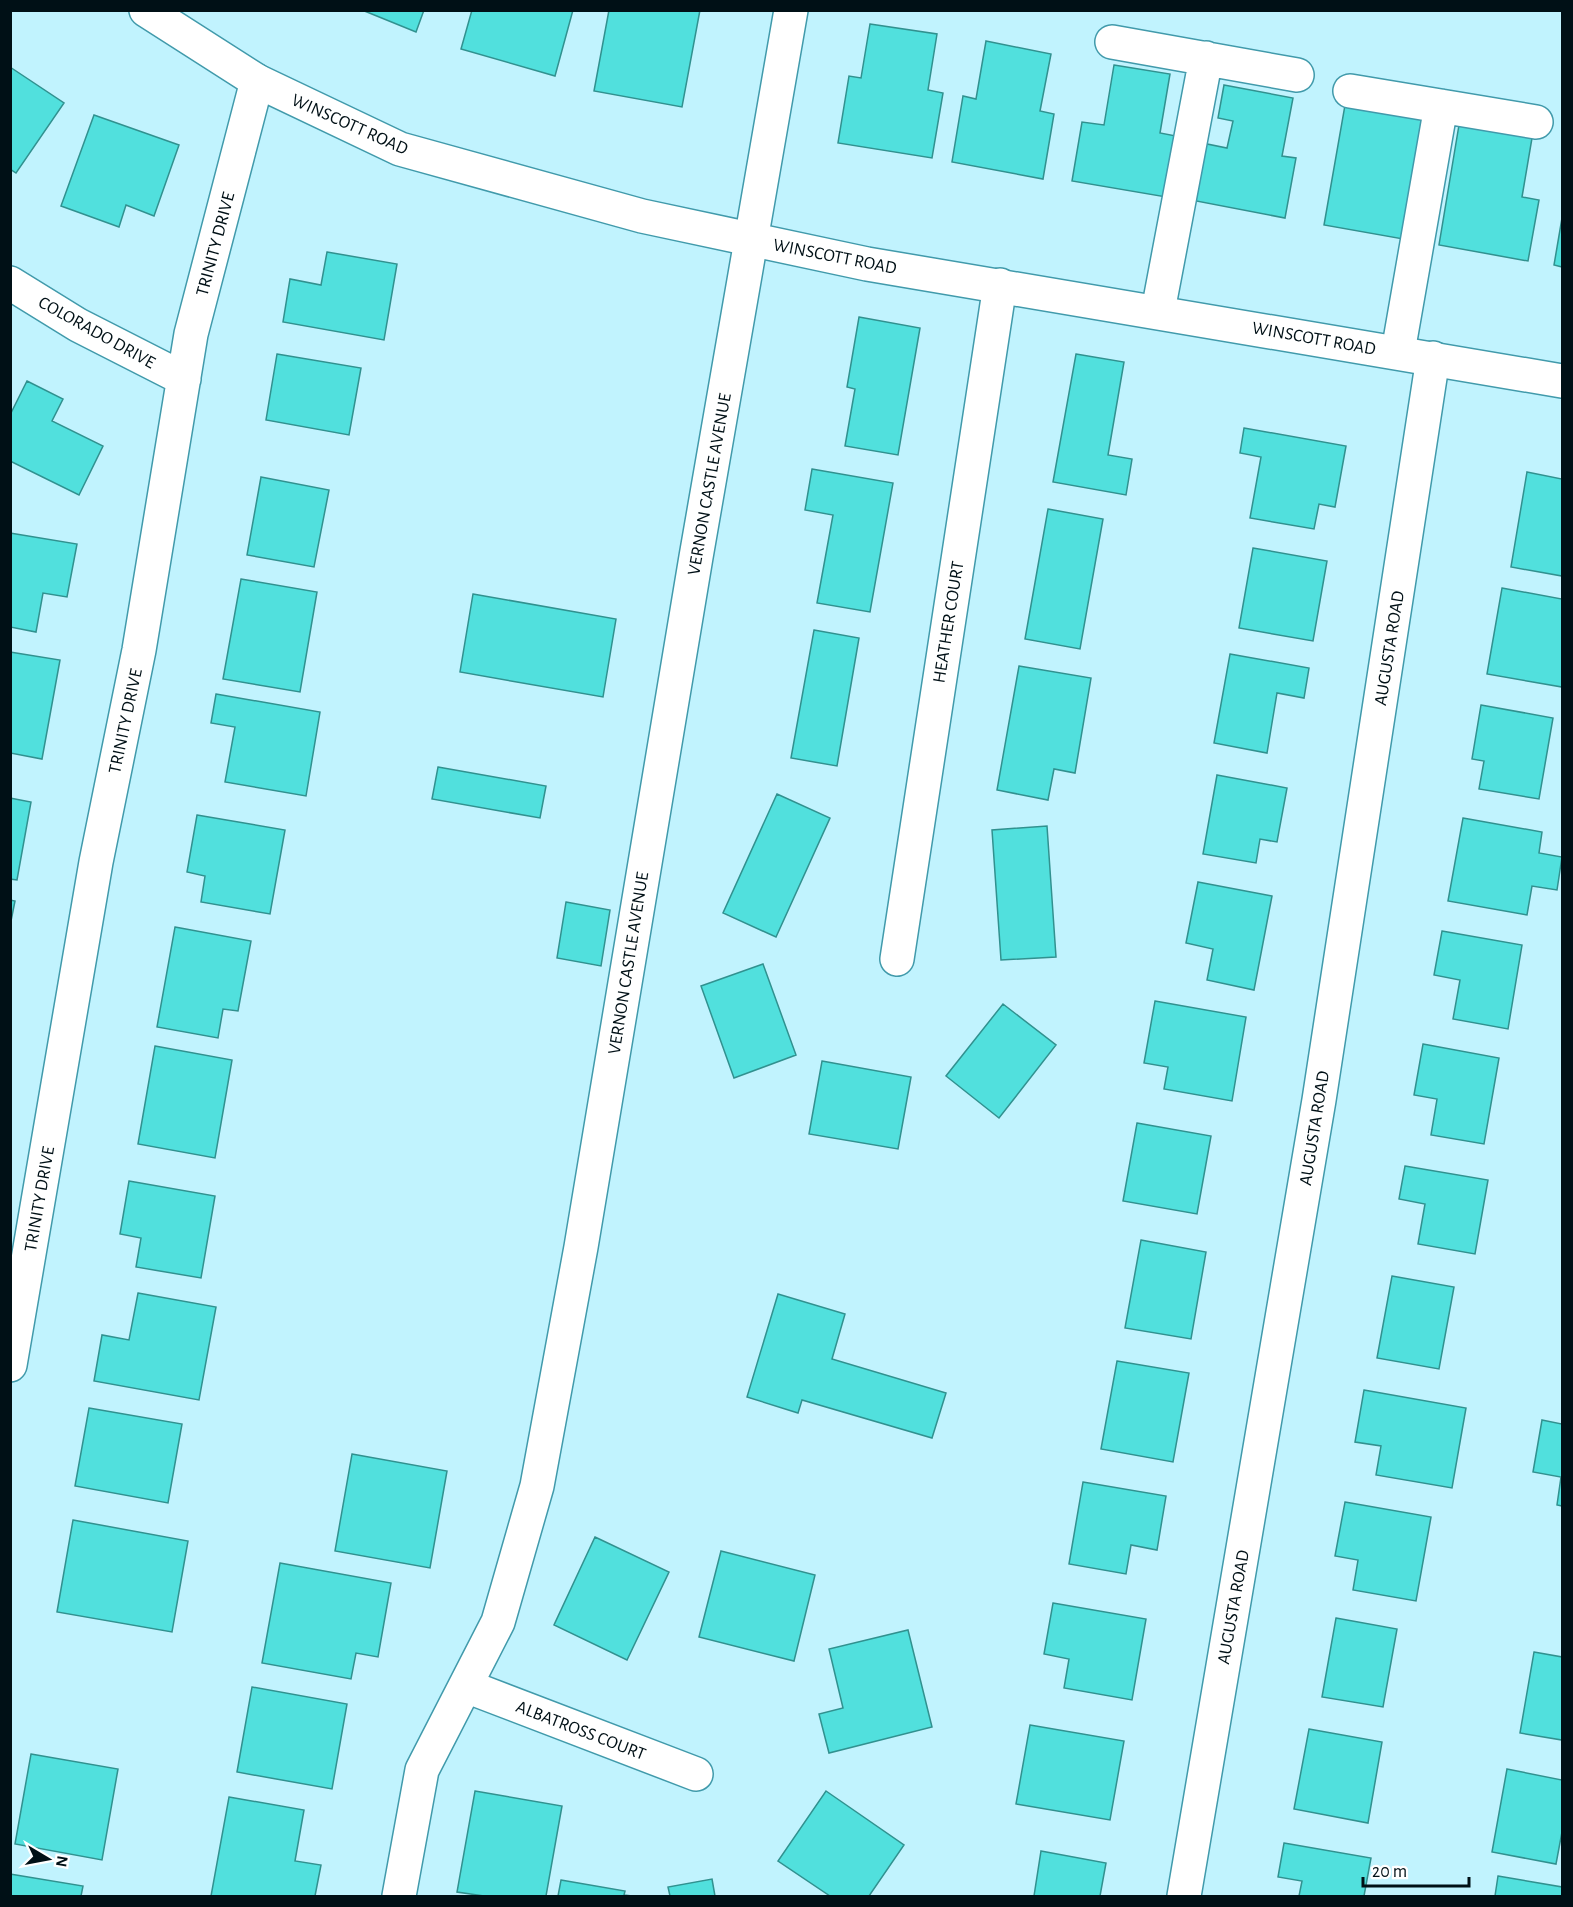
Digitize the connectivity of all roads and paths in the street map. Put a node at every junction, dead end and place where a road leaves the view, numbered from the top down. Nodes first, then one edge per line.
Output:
1 (146, 10) edge
2 (791, 10) edge
3 (1112, 42) dead end
4 (1206, 58) junction
5 (1297, 75) dead end
6 (257, 81) junction
7 (1350, 91) dead end
8 (1441, 106) junction
9 (1536, 122) dead end
10 (753, 239) junction
11 (10, 283) edge
12 (999, 285) junction
13 (1158, 311) junction
14 (1398, 352) junction
15 (1433, 358) junction
16 (184, 379) junction
17 (1563, 381) edge
18 (897, 959) dead end
19 (12, 1350) edge
20 (466, 1686) junction
21 (696, 1774) dead end
22 (399, 1896) edge
23 (1184, 1896) edge

1 - 6 street, WINSCOTT ROAD
2 - 10 street, VERNON CASTLE AVENUE
3 - 4 street
4 - 5 street
4 - 13 street
6 - 10 street, WINSCOTT ROAD
6 - 16 street, TRINITY DRIVE
7 - 8 street
8 - 9 street
8 - 14 street
10 - 12 street, WINSCOTT ROAD
10 - 20 street, VERNON CASTLE AVENUE
11 - 16 street, COLORADO DRIVE
12 - 13 street, WINSCOTT ROAD
12 - 18 street, HEATHER COURT
13 - 14 street, WINSCOTT ROAD
14 - 15 street, WINSCOTT ROAD
15 - 17 street, WINSCOTT ROAD
15 - 23 street, AUGUSTA ROAD
16 - 19 street, TRINITY DRIVE
20 - 21 street, ALBATROSS COURT
20 - 22 street, VERNON CASTLE AVENUE

